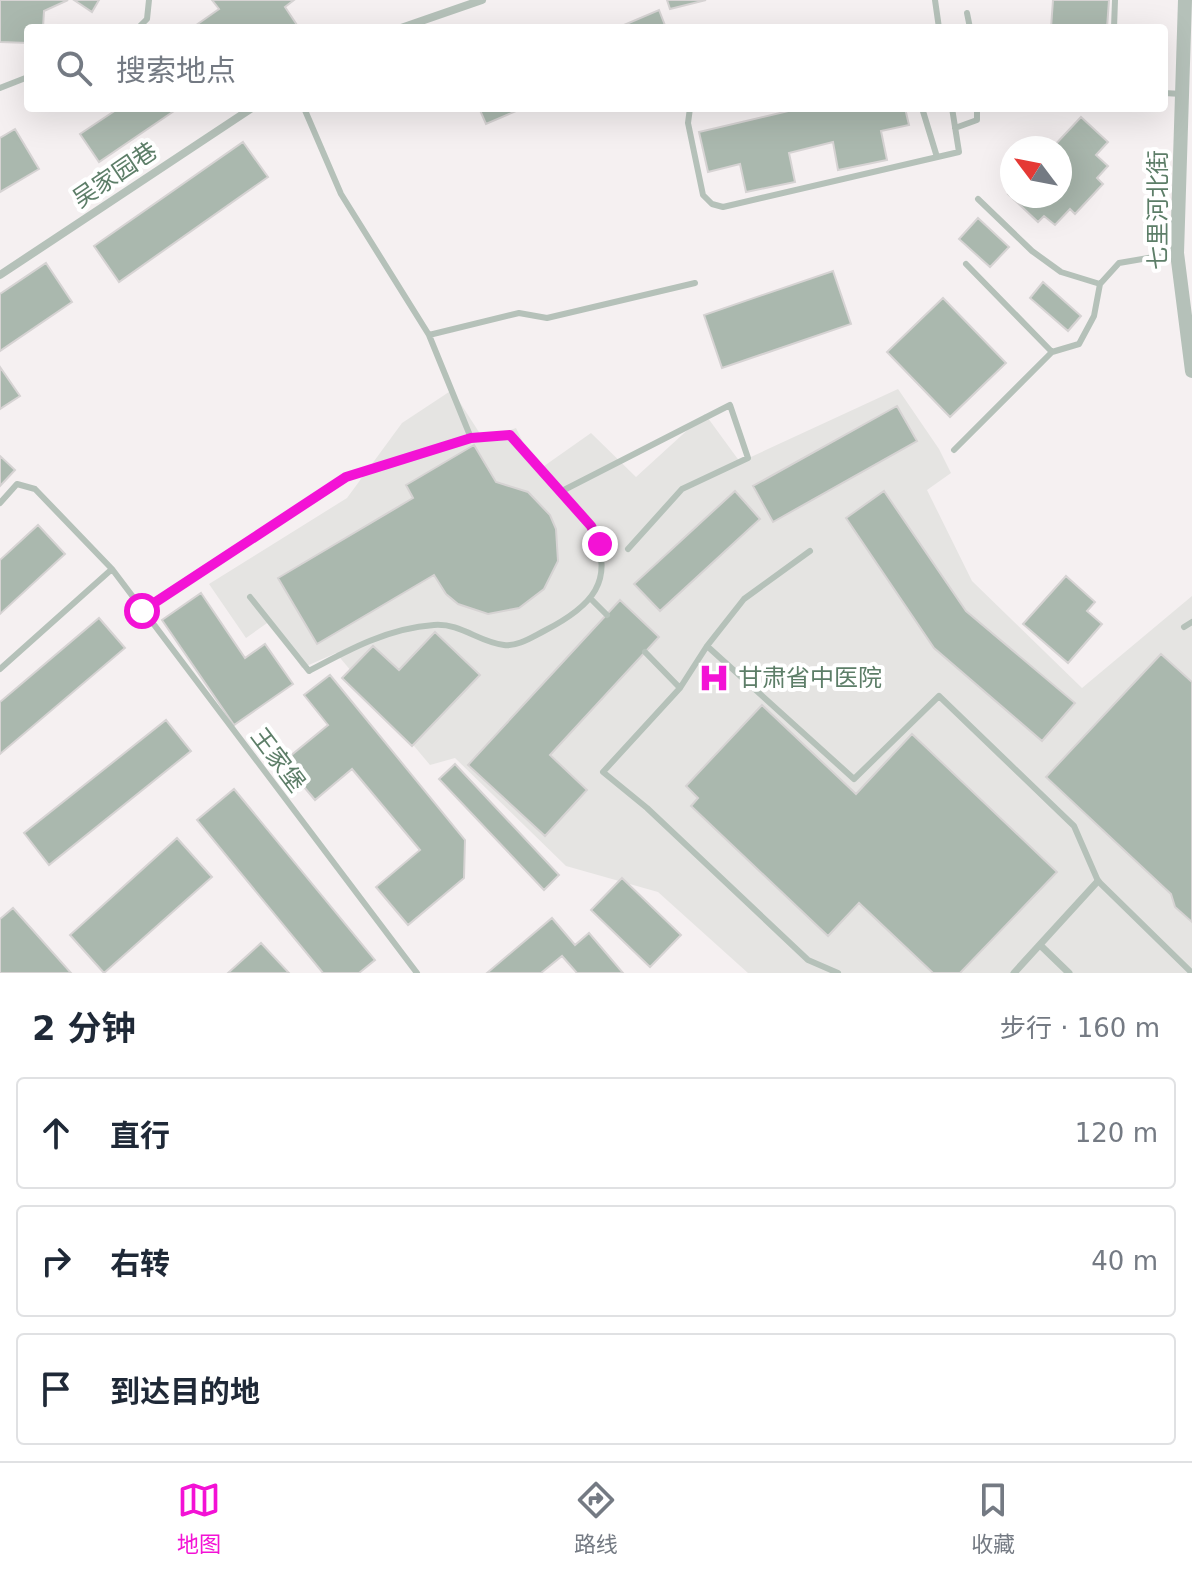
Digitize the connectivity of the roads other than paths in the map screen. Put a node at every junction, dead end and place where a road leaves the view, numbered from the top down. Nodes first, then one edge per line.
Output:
1 (149, 0) edge
2 (935, 0) edge
3 (1115, 0) edge
4 (1185, 0) edge
5 (476, 1) edge
6 (967, 13) dead end
7 (142, 24) edge
8 (412, 24) edge
9 (938, 24) edge
10 (969, 24) edge
11 (1114, 24) edge
12 (24, 79) edge
13 (0, 88) edge
14 (1168, 93) edge
15 (1182, 94) junction
16 (246, 112) edge
17 (306, 112) edge
18 (689, 112) edge
19 (923, 112) edge
20 (953, 112) edge
21 (977, 112) edge
22 (955, 128) junction
23 (937, 157) junction
24 (978, 199) dead end
25 (1177, 253) junction
26 (966, 264) dead end
27 (0, 275) edge
28 (695, 283) dead end
29 (1100, 284) junction
30 (429, 335) junction
31 (1052, 352) junction
32 (1192, 371) edge
33 (471, 438) junction
34 (954, 450) dead end
35 (560, 492) junction
36 (0, 503) edge
37 (628, 549) dead end
38 (810, 551) dead end
39 (112, 569) junction
40 (250, 597) dead end
41 (592, 600) junction
42 (142, 611) junction
43 (607, 615) dead end
44 (1192, 622) edge
45 (1184, 627) dead end
46 (707, 646) junction
47 (645, 652) dead end
48 (0, 669) edge
49 (680, 688) junction
50 (1098, 881) junction
51 (1040, 945) junction
52 (417, 973) edge
53 (838, 973) edge
54 (1014, 973) edge
55 (1069, 973) edge
56 (1192, 973) edge

1 - 7 lane
2 - 9 lane
3 - 11 lane
4 - 15 street, 七里河北街
5 - 8 street
6 - 10 lane
12 - 13 lane
14 - 15 lane
15 - 25 street, 七里河北街
16 - 27 street, 吴家园巷
17 - 30 lane
18 - 23 lane
19 - 23 lane
20 - 22 lane
21 - 22 lane
22 - 23 lane
24 - 29 lane
25 - 29 lane
25 - 32 street, 七里河北街
26 - 31 lane
28 - 30 lane
29 - 31 lane
30 - 33 lane
31 - 34 lane
33 - 35 lane
33 - 42 lane
35 - 37 lane
35 - 41 lane
36 - 39 lane, 王家堡
38 - 46 lane
39 - 42 lane, 王家堡
39 - 48 lane
40 - 41 lane
41 - 43 lane
42 - 52 lane, 王家堡
44 - 45 lane
46 - 49 lane
46 - 50 lane
47 - 49 lane
49 - 53 lane
50 - 51 street
50 - 56 lane
51 - 54 street
51 - 55 street

